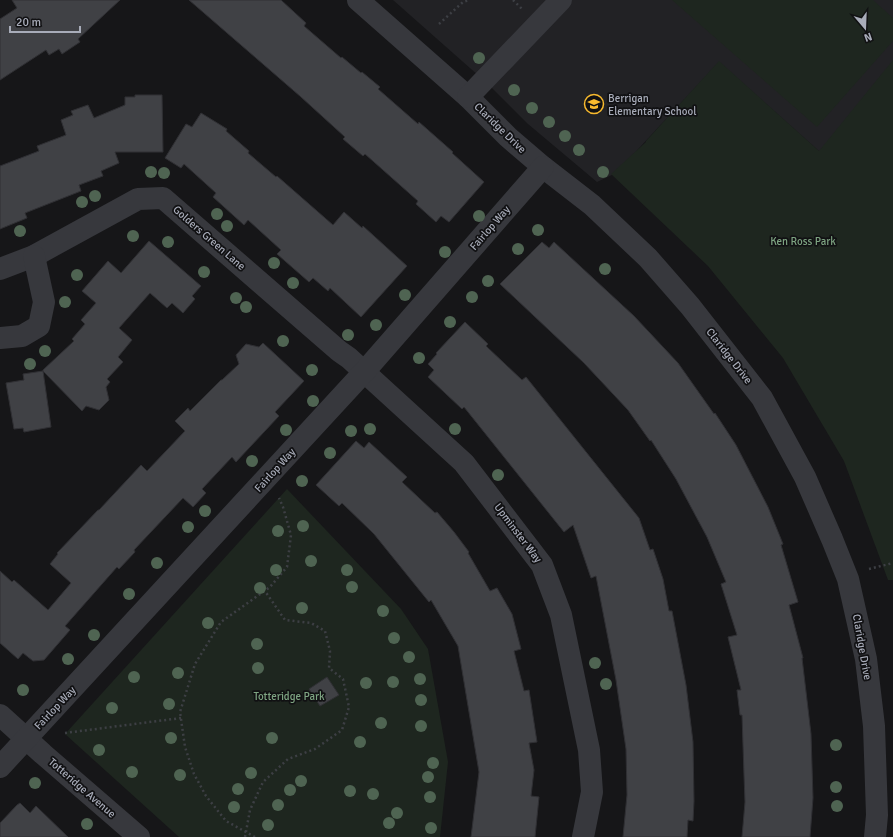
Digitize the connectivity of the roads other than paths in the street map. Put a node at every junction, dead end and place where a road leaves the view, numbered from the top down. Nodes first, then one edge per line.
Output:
1 (358, 0) edge
2 (561, 0) edge
3 (468, 97) junction
4 (543, 167) junction
5 (34, 256) junction
6 (0, 269) edge
7 (0, 338) edge
8 (364, 372) junction
9 (0, 715) edge
10 (26, 739) junction
11 (0, 767) edge
12 (139, 837) edge
13 (583, 837) edge
14 (875, 837) edge

1 - 3 street, Claridge Drive
2 - 3 street
3 - 4 street, Claridge Drive
4 - 8 street, Fairlop Way
4 - 14 street, Claridge Drive
5 - 6 street, Golders Green Lane
5 - 7 street
5 - 8 street, Golders Green Lane
8 - 10 street, Fairlop Way
8 - 13 street, Upminster Way
9 - 10 street
10 - 11 street, Fairlop Way
10 - 12 street, Totteridge Avenue

